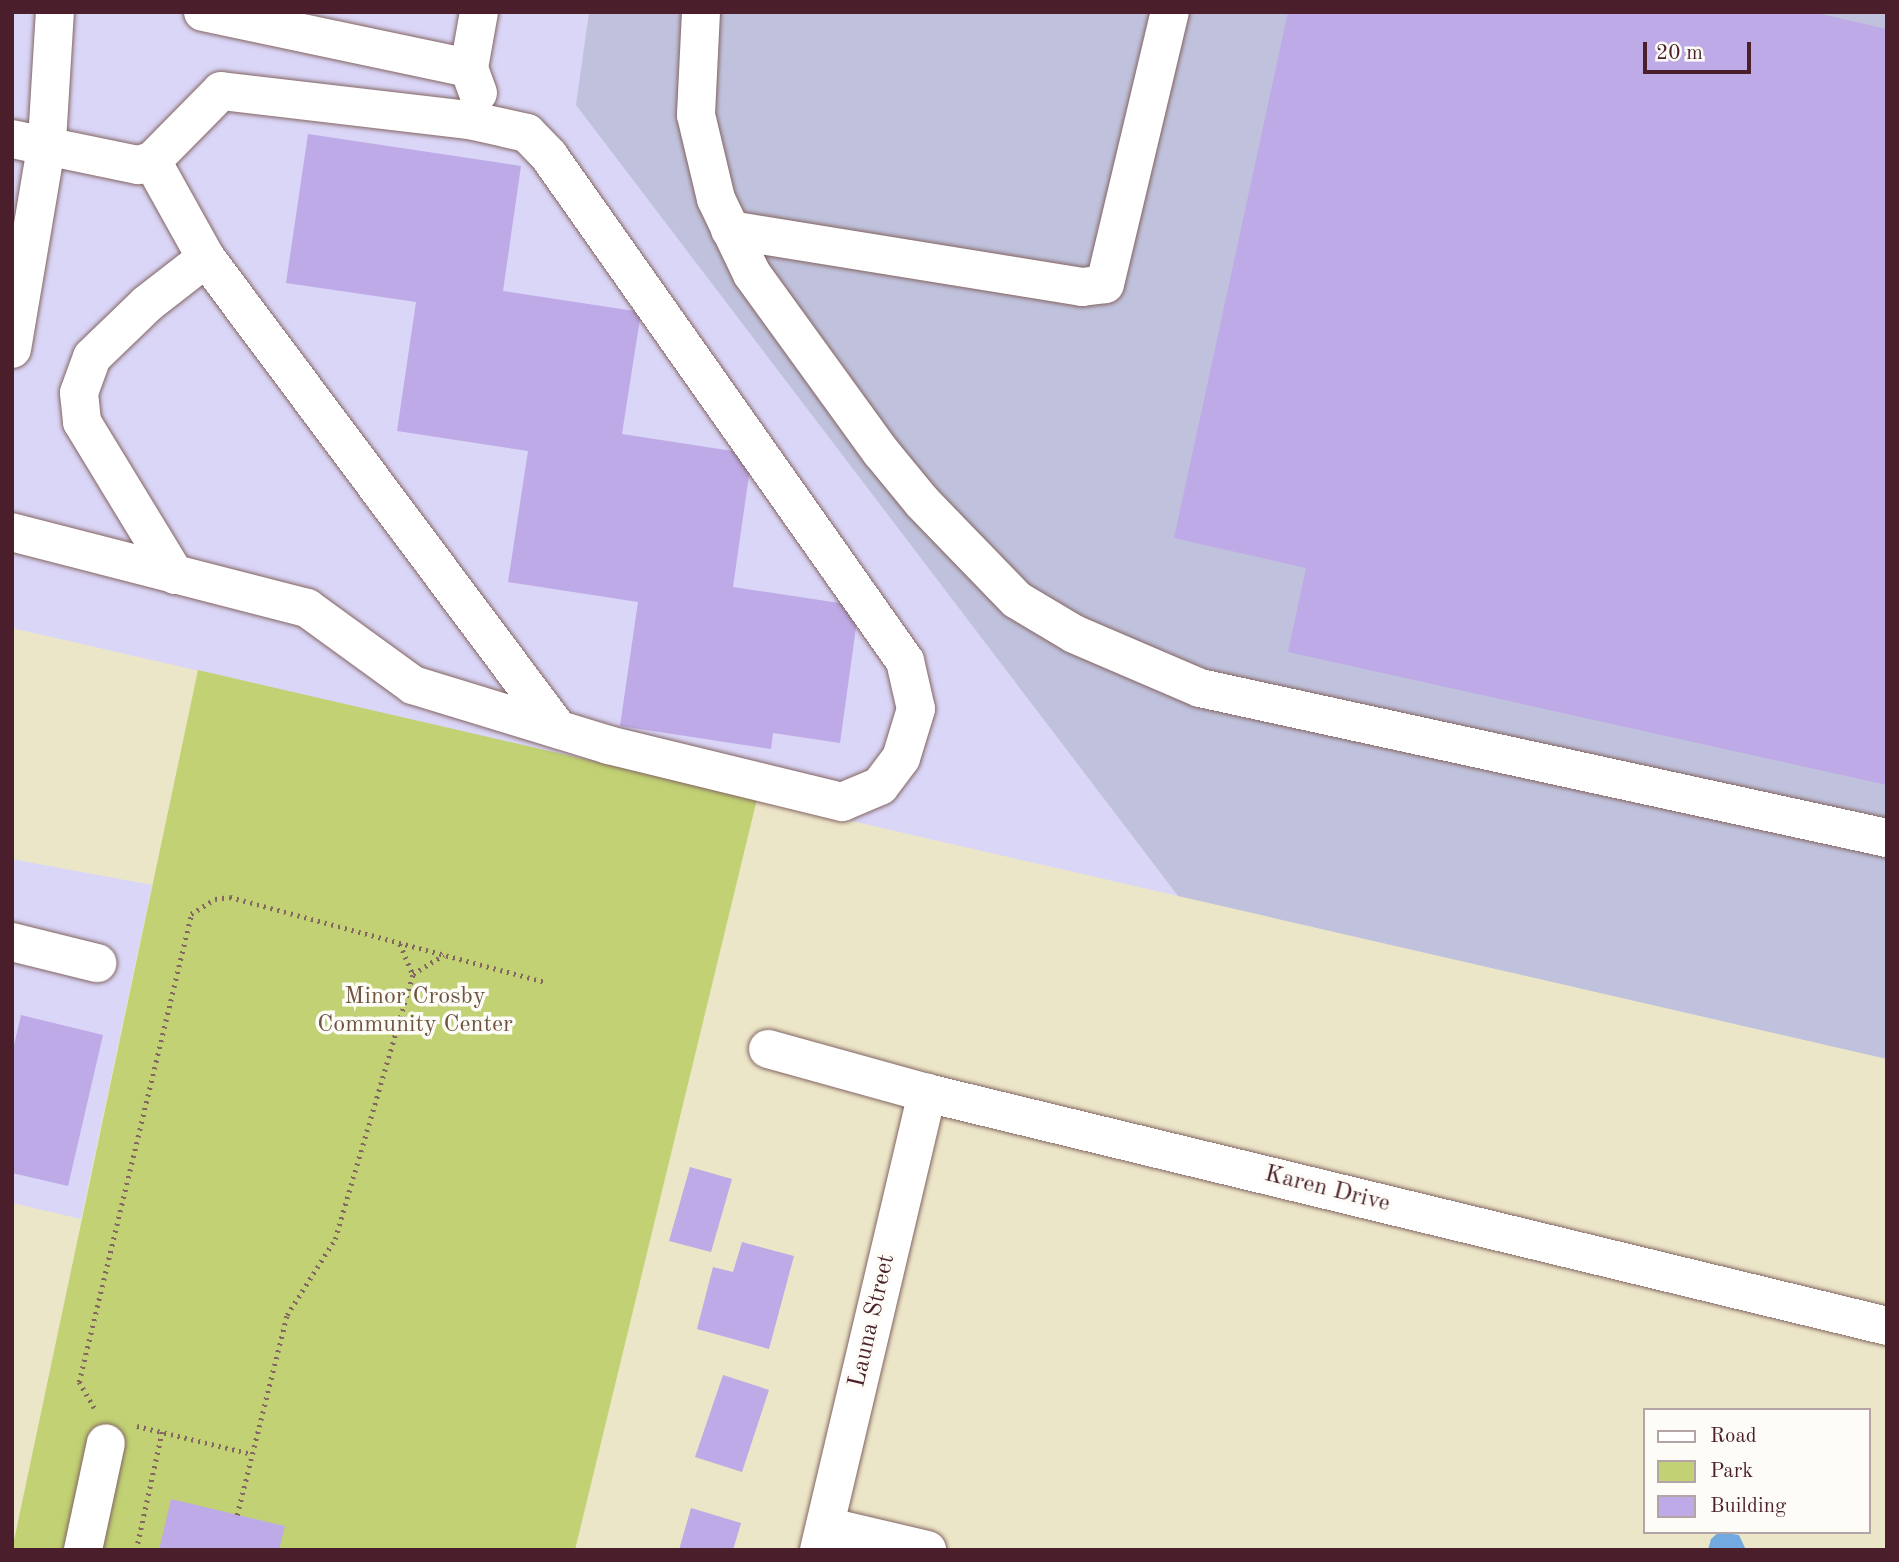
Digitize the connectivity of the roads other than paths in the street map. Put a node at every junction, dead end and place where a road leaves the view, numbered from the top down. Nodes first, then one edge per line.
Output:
1 (55, 12) edge
2 (203, 12) edge
3 (479, 12) edge
4 (701, 12) edge
5 (1170, 12) edge
6 (470, 68) junction
7 (489, 125) junction
8 (29, 144) edge
9 (152, 161) junction
10 (730, 230) junction
11 (206, 258) junction
12 (12, 349) edge
13 (12, 532) edge
14 (175, 575) junction
15 (558, 729) junction
16 (1887, 838) edge
17 (12, 942) edge
18 (97, 964) dead end
19 (768, 1049) dead end
20 (927, 1093) junction
21 (1887, 1326) edge
22 (112, 1427) road end
23 (822, 1538) edge
24 (83, 1550) edge
25 (927, 1550) edge

1 - 8 street
2 - 6 street
3 - 6 street
4 - 10 street
5 - 10 street
6 - 7 street
7 - 9 street
7 - 15 street
8 - 9 street
8 - 12 street
9 - 11 street
10 - 16 street
11 - 14 street
11 - 15 street
13 - 14 street
14 - 15 street
17 - 18 street
19 - 20 street, Karen Drive
20 - 21 street, Karen Drive
20 - 23 street, Launa Street
22 - 24 street
23 - 25 street

